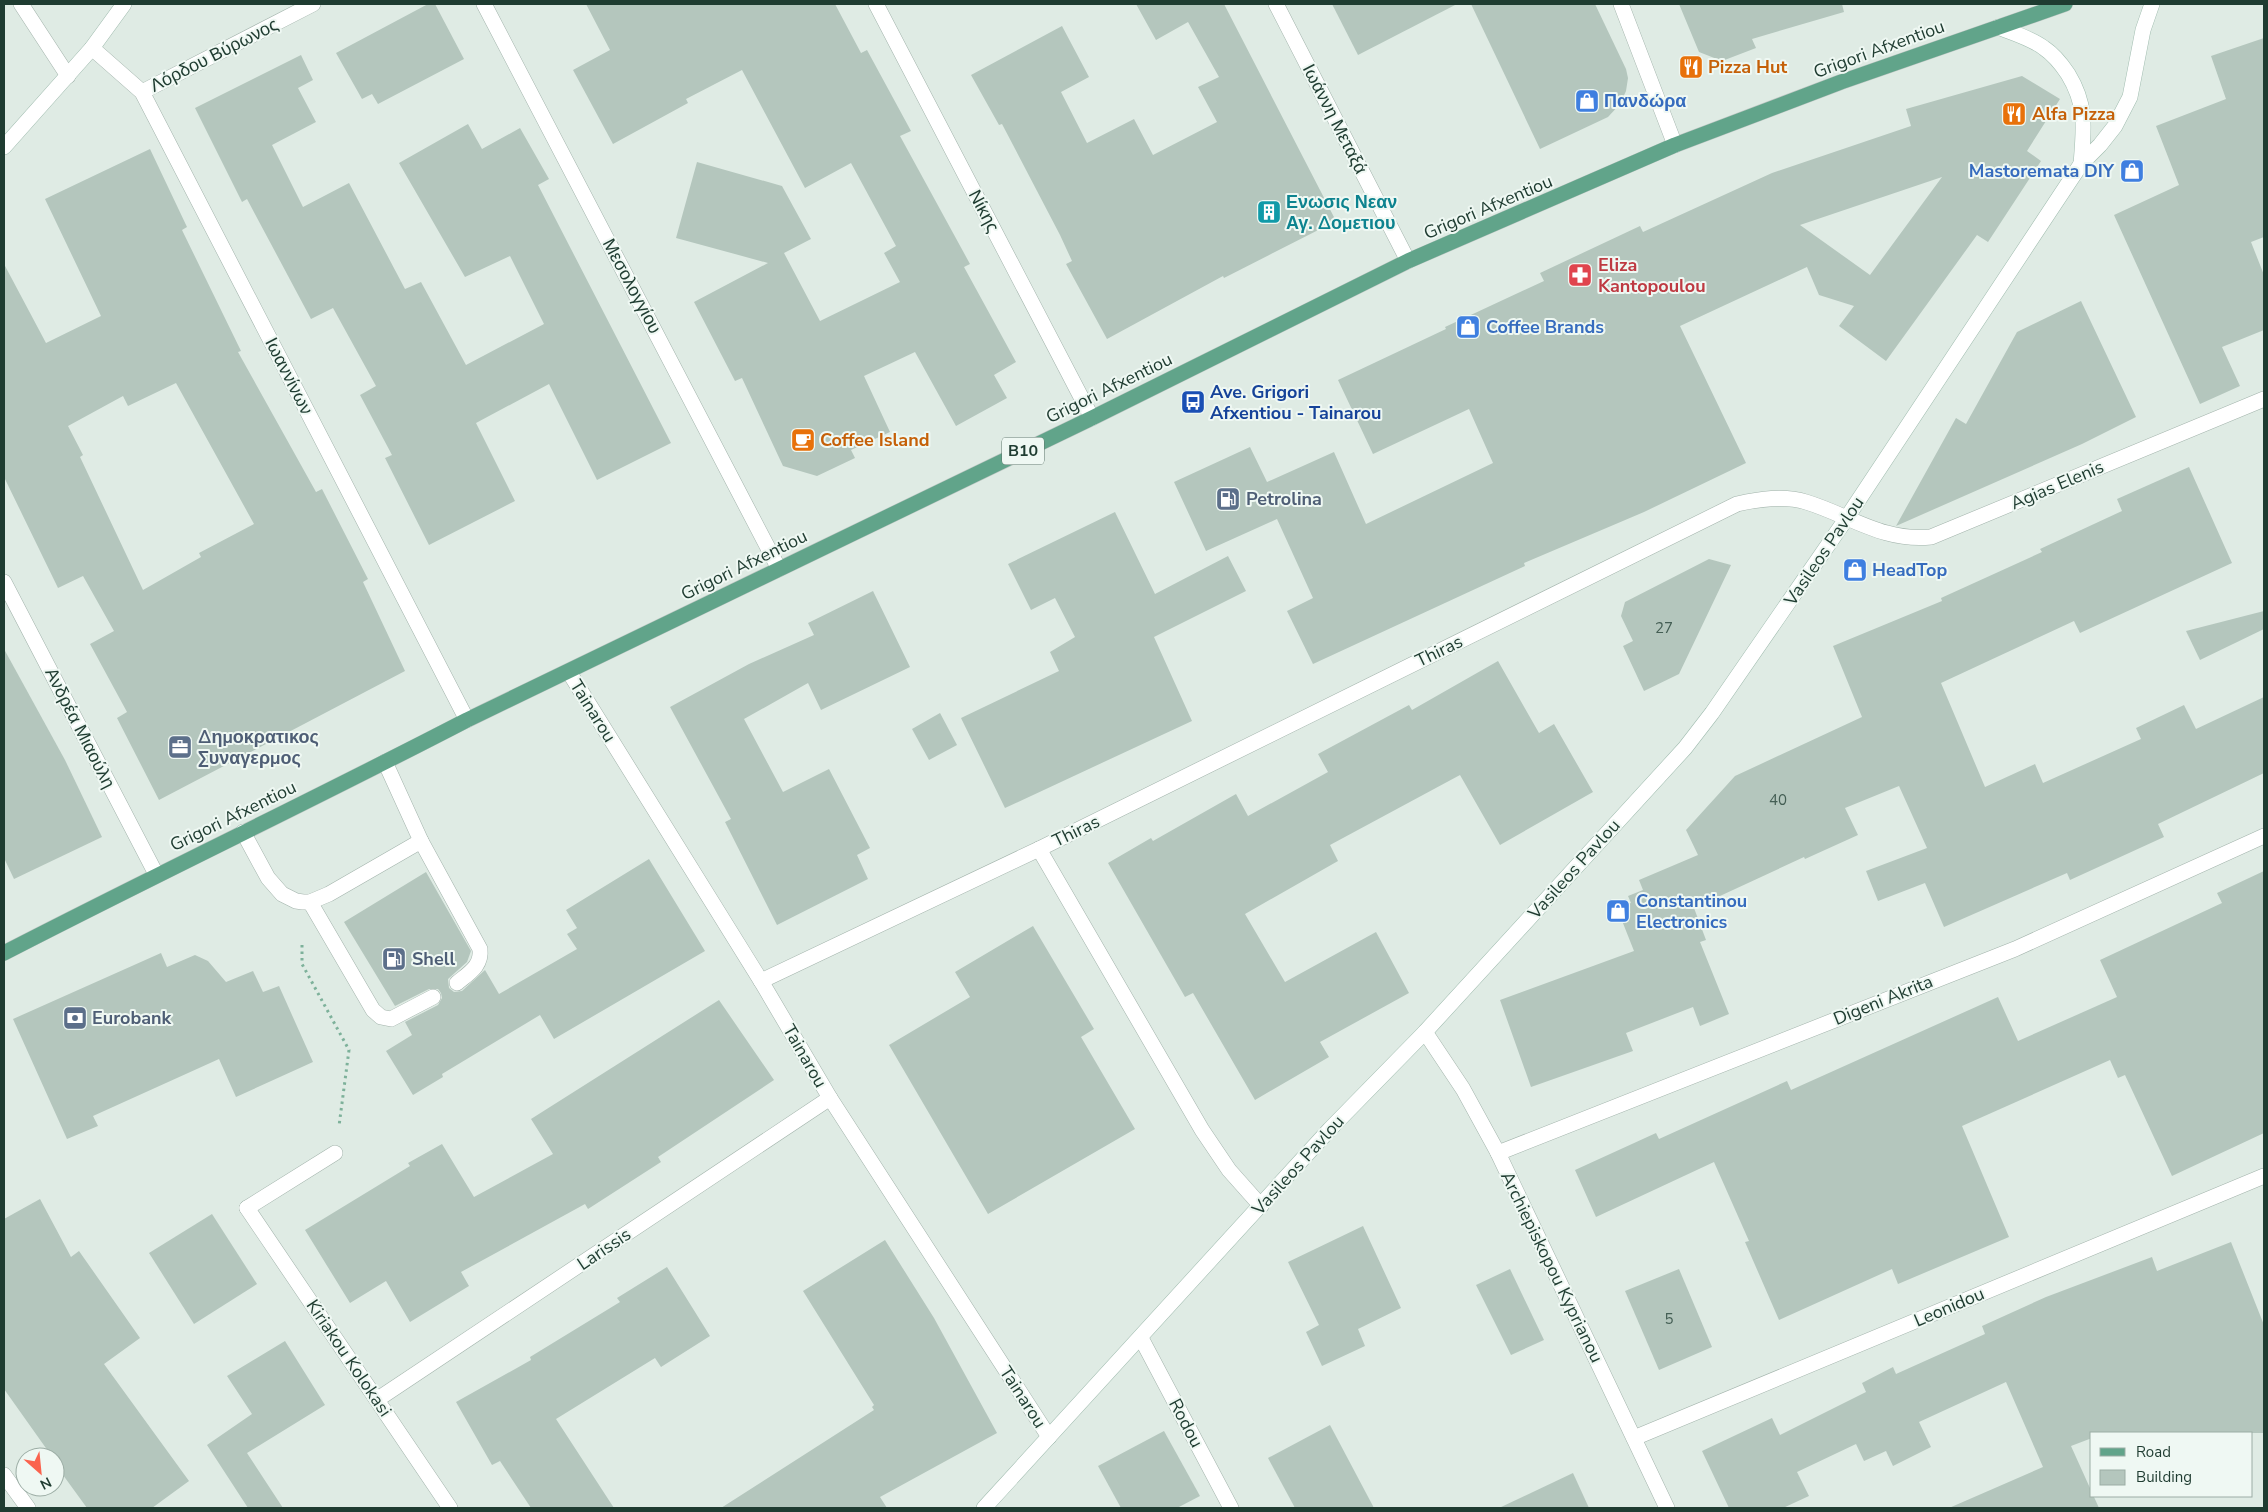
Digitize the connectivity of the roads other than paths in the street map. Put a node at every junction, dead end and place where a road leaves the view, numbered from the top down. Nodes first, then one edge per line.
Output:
1 (21, 4) edge
2 (124, 4) edge
3 (313, 4) edge
4 (484, 4) edge
5 (876, 4) edge
6 (1276, 4) edge
7 (1621, 4) edge
8 (2065, 4) edge
9 (2152, 4) edge
10 (1998, 27) junction
11 (92, 48) junction
12 (68, 76) junction
13 (142, 92) junction
14 (1675, 145) junction
15 (4, 147) edge
16 (2081, 164) junction
17 (1408, 261) junction
18 (2264, 399) edge
19 (1092, 418) junction
20 (1846, 519) junction
21 (779, 569) junction
22 (4, 582) edge
23 (569, 672) junction
24 (467, 720) junction
25 (385, 762) junction
26 (243, 832) junction
27 (2264, 836) edge
28 (421, 841) junction
29 (1039, 849) junction
30 (156, 874) junction
31 (307, 902) junction
32 (4, 953) edge
33 (761, 981) junction
34 (457, 983) dead end
35 (433, 996) dead end
36 (1425, 1032) junction
37 (830, 1098) junction
38 (335, 1153) road end
39 (1498, 1153) junction
40 (2264, 1176) edge
41 (1261, 1206) junction
42 (1141, 1338) junction
43 (378, 1399) junction
44 (1049, 1436) junction
45 (1634, 1438) junction
46 (4, 1475) edge
47 (28, 1508) edge
48 (450, 1508) edge
49 (984, 1508) edge
50 (1231, 1508) edge
51 (1666, 1508) edge

1 - 12 street
2 - 11 street
3 - 13 street, Λόρδου Βύρωνος
4 - 21 street, Μεσολογγίου
5 - 19 street, Νίκης
6 - 17 street, Ιωάννη Μεταξά
7 - 14 street
8 - 10 main road, Grigori Afxentiou / B10
9 - 16 street, Vasileos Pavlou
10 - 14 main road, Grigori Afxentiou / B10
10 - 16 street, Vasileos Pavlou
11 - 12 street
11 - 13 street, Ιωαννίνων
12 - 15 street
13 - 24 street, Ιωαννίνων
14 - 17 main road, Grigori Afxentiou / B10
16 - 20 street, Vasileos Pavlou
17 - 19 main road, Grigori Afxentiou / B10
18 - 20 street, Agias Elenis
19 - 21 main road, Grigori Afxentiou / B10
20 - 29 street, Thiras
20 - 36 street, Vasileos Pavlou
21 - 23 main road, Grigori Afxentiou / B10
22 - 30 street, Ανδρέα Μιαούλη
23 - 24 main road, Grigori Afxentiou / B10
23 - 33 street, Tainarou
24 - 25 main road, Grigori Afxentiou / B10
25 - 26 main road, Grigori Afxentiou / B10
25 - 28 street
26 - 30 main road, Grigori Afxentiou / B10
26 - 31 street
27 - 39 street, Digeni Akrita
28 - 31 street
28 - 34 street
29 - 33 street, Thiras
29 - 41 street, Thiras
30 - 32 main road, Grigori Afxentiou / B10
31 - 35 street
33 - 37 street, Tainarou
36 - 39 street, Archiepiskopou Kyprianou
36 - 41 street, Vasileos Pavlou
37 - 43 street, Larissis
37 - 44 street, Tainarou
38 - 43 street, Kiriakou Kolokasi
39 - 45 street, Archiepiskopou Kyprianou
40 - 45 street, Leonidou
41 - 42 street, Vasileos Pavlou
42 - 44 street, Vasileos Pavlou
42 - 50 street, Rodou
43 - 48 street, Kiriakou Kolokasi
44 - 49 street, Vasileos Pavlou
45 - 51 street, Archiepiskopou Kyprianou
46 - 47 street

